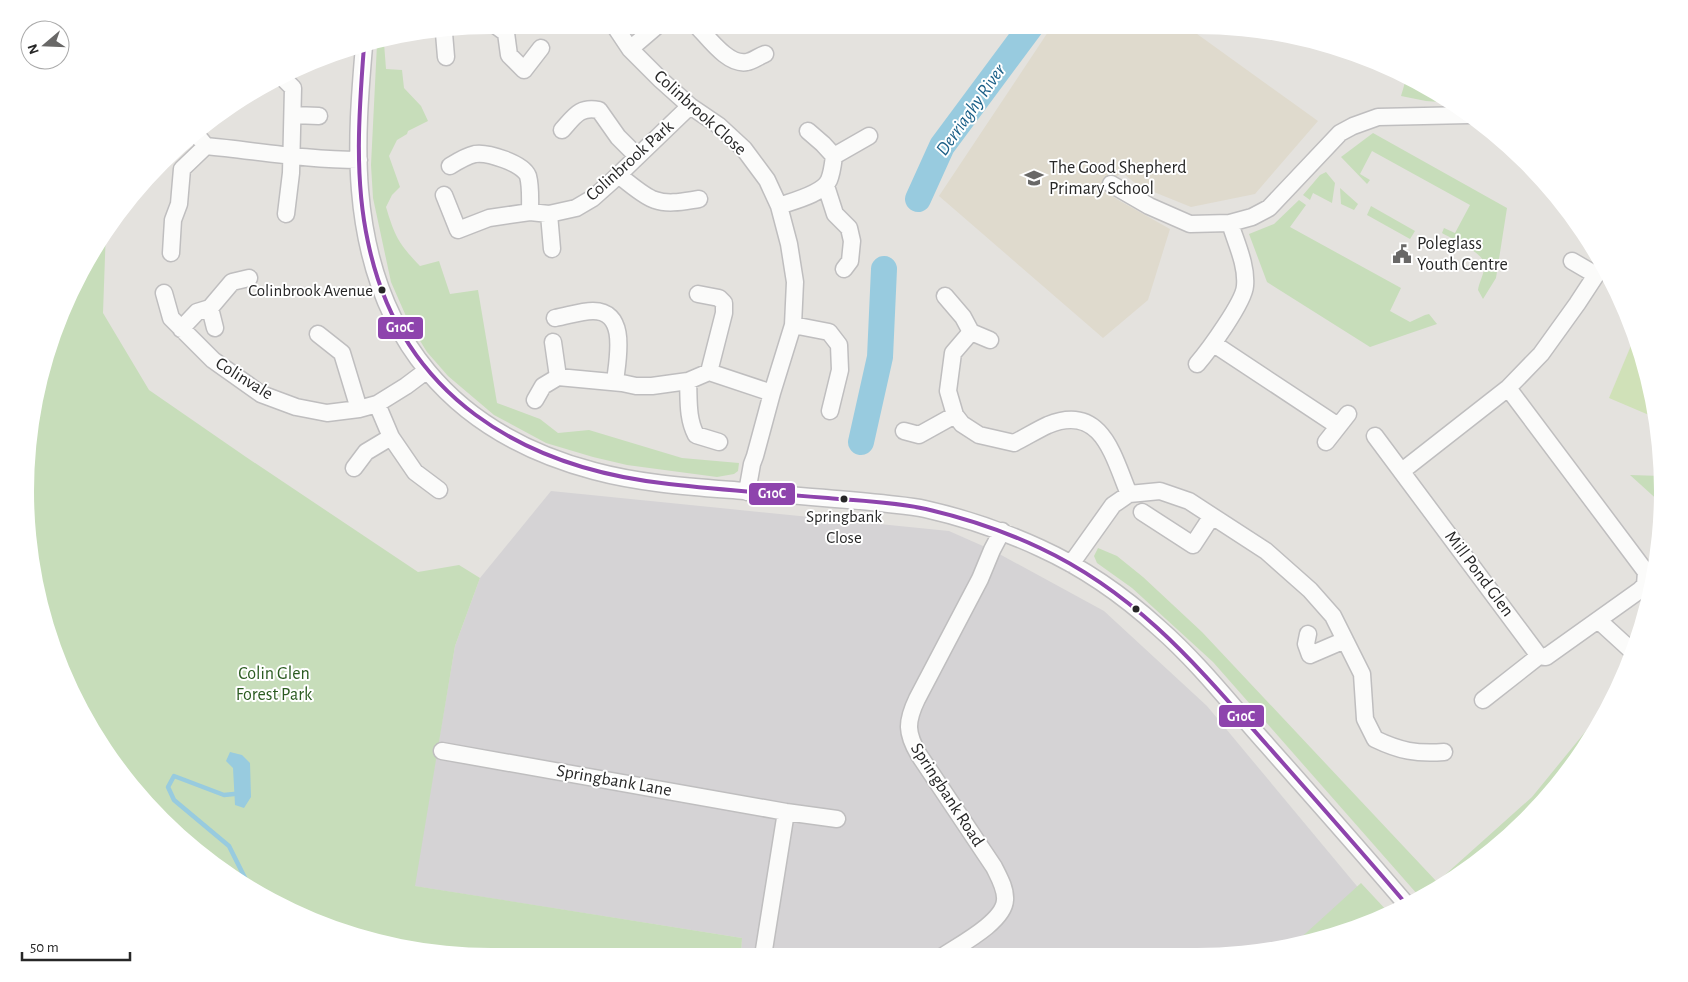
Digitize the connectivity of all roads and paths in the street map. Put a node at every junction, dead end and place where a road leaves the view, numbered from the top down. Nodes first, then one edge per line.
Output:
1 (506, 34) edge
2 (620, 34) edge
3 (648, 34) edge
4 (704, 34) edge
5 (444, 37) edge
6 (540, 48) dead end
7 (630, 49) junction
8 (364, 52) edge
9 (765, 54) dead end
10 (446, 57) dead end
11 (287, 82) edge
12 (690, 106) junction
13 (1456, 114) edge
14 (293, 115) junction
15 (319, 116) dead end
16 (562, 130) dead end
17 (808, 131) dead end
18 (869, 136) dead end
19 (201, 140) edge
20 (292, 155) junction
21 (637, 156) junction
22 (834, 156) junction
23 (359, 160) junction
24 (450, 166) dead end
25 (618, 175) junction
26 (1111, 184) dead end
27 (826, 186) junction
28 (444, 195) dead end
29 (699, 200) dead end
30 (779, 206) junction
31 (530, 212) junction
32 (286, 214) dead end
33 (549, 214) junction
34 (1230, 223) junction
35 (552, 249) dead end
36 (171, 253) dead end
37 (1572, 261) dead end
38 (844, 269) dead end
39 (249, 278) dead end
40 (164, 293) dead end
41 (698, 294) dead end
42 (945, 296) dead end
43 (210, 308) junction
44 (555, 318) dead end
45 (793, 325) junction
46 (215, 328) dead end
47 (181, 329) junction
48 (971, 332) junction
49 (318, 334) dead end
50 (990, 340) dead end
51 (553, 342) dead end
52 (1214, 344) junction
53 (1197, 364) dead end
54 (426, 371) junction
55 (709, 372) junction
56 (558, 377) junction
57 (688, 381) junction
58 (615, 382) junction
59 (1508, 388) junction
60 (772, 392) junction
61 (535, 400) dead end
62 (376, 404) junction
63 (359, 409) junction
64 (830, 411) dead end
65 (955, 415) junction
66 (904, 431) dead end
67 (1375, 436) dead end
68 (391, 438) junction
69 (719, 442) dead end
70 (1326, 442) dead end
71 (354, 468) dead end
72 (1402, 471) junction
73 (439, 490) dead end
74 (748, 492) junction
75 (1129, 494) junction
76 (1142, 512) dead end
77 (1212, 516) junction
78 (1002, 531) junction
79 (1071, 564) junction
80 (1646, 576) edge
81 (1644, 586) edge
82 (1598, 620) junction
83 (1308, 634) dead end
84 (1346, 640) junction
85 (1627, 646) edge
86 (1540, 656) junction
87 (1483, 700) dead end
88 (442, 750) dead end
89 (1444, 752) dead end
90 (786, 812) junction
91 (837, 819) dead end
92 (1402, 899) edge
93 (764, 948) edge
94 (953, 948) edge

1 - 6 street
2 - 7 street, Colinbrook Close
3 - 7 street
4 - 9 street
5 - 10 street
7 - 12 street, Colinbrook Close
8 - 23 street
11 - 14 street
12 - 21 street, Colinbrook Park
12 - 30 street, Colinbrook Close
13 - 34 street
14 - 15 street
14 - 20 street
16 - 21 street
17 - 22 street
18 - 22 street
19 - 20 street
19 - 36 street
20 - 23 street
20 - 32 street
21 - 25 street, Colinbrook Park
22 - 27 street
23 - 54 street
24 - 31 street
25 - 29 street
25 - 33 street, Colinbrook Park
26 - 34 street
27 - 30 street
27 - 38 street
28 - 31 street, Colinbrook Park
30 - 45 street, Colinbrook Close
31 - 33 street, Colinbrook Park
33 - 35 street
34 - 52 street
37 - 59 street
39 - 43 street
40 - 47 street, Colinvale
41 - 55 street
42 - 48 street
43 - 46 street, Colinvale
43 - 47 street
44 - 58 street
45 - 60 street, Colinbrook Close
45 - 64 street
47 - 63 street, Colinvale
48 - 50 street
48 - 65 street
49 - 63 street
51 - 56 street
52 - 53 street
52 - 70 street
54 - 62 street, Colinvale
54 - 74 street
55 - 57 street
55 - 60 street
56 - 58 street
56 - 61 street
57 - 58 street
57 - 69 street
59 - 72 street
59 - 80 street
60 - 74 street, Colinbrook Close
62 - 63 street, Colinvale
62 - 68 street
65 - 66 street
65 - 75 street
67 - 72 street, Mill Pond Glen
68 - 71 street
68 - 73 street
72 - 86 street, Mill Pond Glen
74 - 78 street
75 - 77 street
75 - 79 street
76 - 77 street
77 - 84 street
78 - 79 street
78 - 94 street, Springbank Road
79 - 92 street
81 - 82 street
82 - 85 street
82 - 86 street
83 - 84 street
84 - 89 street
86 - 87 street
88 - 90 street, Springbank Lane
90 - 91 street, Springbank Lane
90 - 93 street

